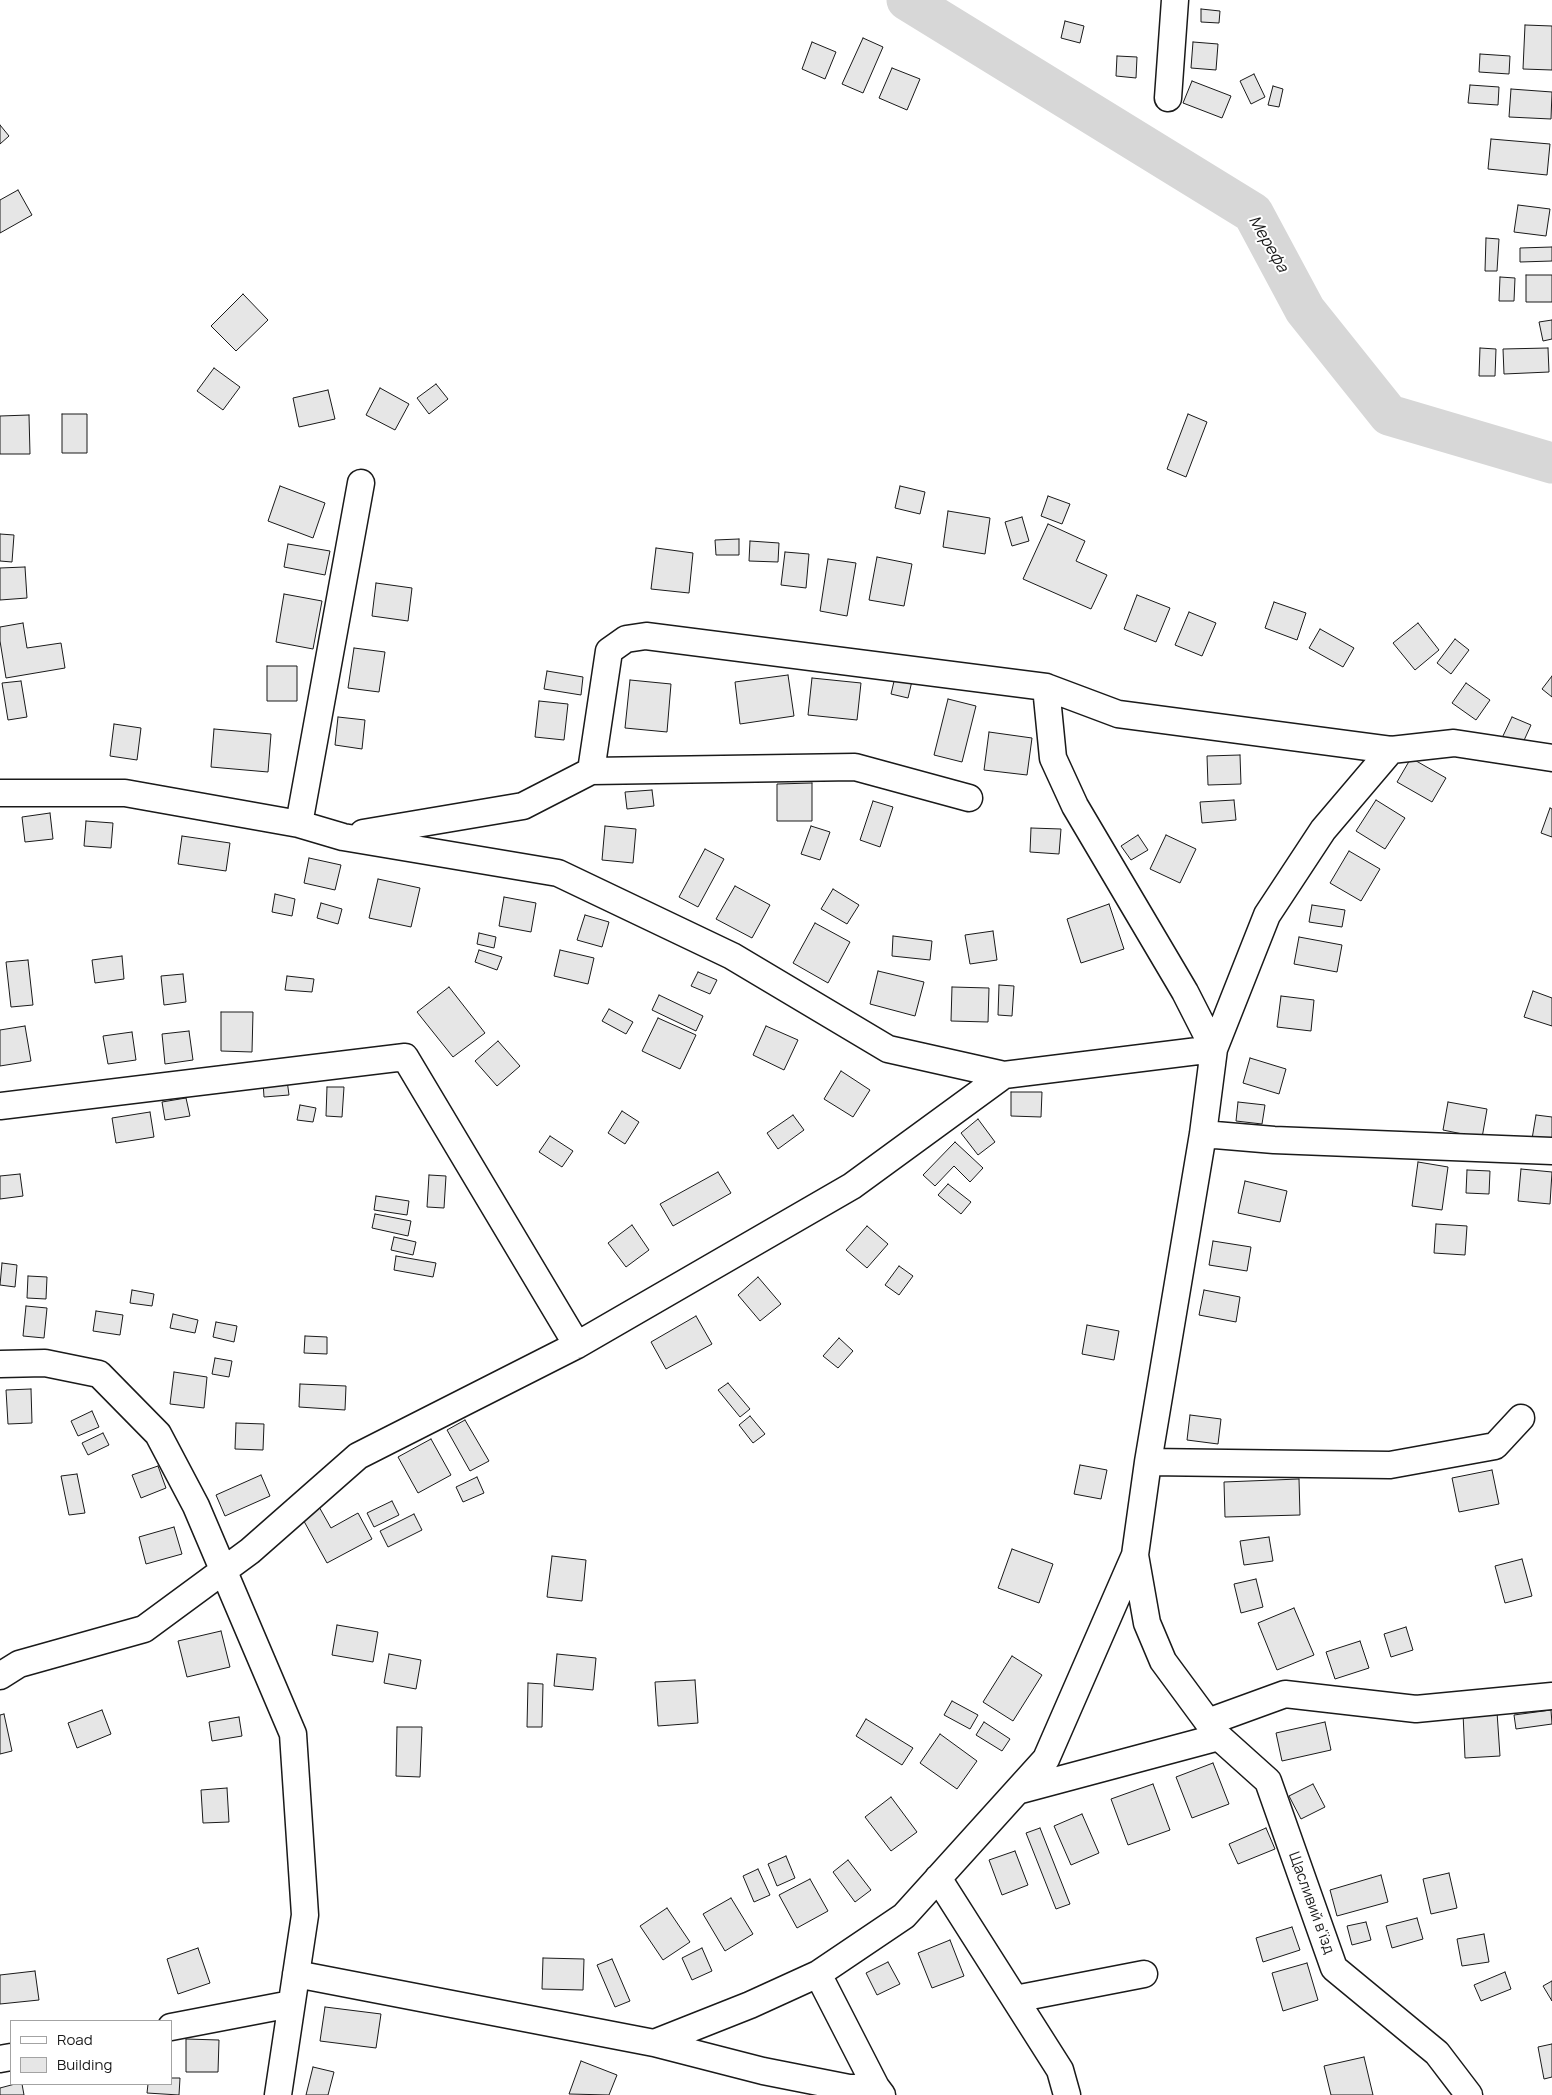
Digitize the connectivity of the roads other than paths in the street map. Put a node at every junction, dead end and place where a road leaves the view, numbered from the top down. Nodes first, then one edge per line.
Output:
1 (1175, 0) edge
2 (1168, 98) dead end
3 (361, 483) dead end
4 (1046, 687) junction
5 (1391, 750) junction
6 (1552, 758) edge
7 (590, 771) junction
8 (0, 793) edge
9 (969, 798) dead end
10 (299, 824) junction
11 (343, 837) junction
12 (1214, 1049) junction
13 (1004, 1075) junction
14 (0, 1106) edge
15 (1203, 1134) junction
16 (1552, 1151) edge
17 (577, 1345) junction
18 (0, 1364) edge
19 (1521, 1418) dead end
20 (1148, 1462) junction
21 (1135, 1555) junction
22 (224, 1570) junction
23 (0, 1676) edge
24 (1552, 1696) edge
25 (1214, 1729) junction
26 (1017, 1791) junction
27 (938, 1878) junction
28 (296, 1974) junction
29 (818, 1974) junction
30 (1144, 1974) dead end
31 (1015, 1999) junction
32 (291, 2004) junction
33 (172, 2026) edge
34 (654, 2043) junction
35 (879, 2091) edge
36 (278, 2095) edge
37 (1068, 2095) edge
38 (1469, 2095) edge

1 - 2 street
3 - 10 street
4 - 5 street
4 - 7 street
4 - 12 street
5 - 6 street
5 - 12 street
7 - 9 street
7 - 11 street
8 - 10 street
10 - 11 street
11 - 13 street
12 - 13 street
12 - 15 street
13 - 17 street
14 - 17 street
15 - 16 street
15 - 20 street
17 - 22 street
18 - 22 street
19 - 20 street
20 - 21 street
21 - 25 street, Щасливий в'їзд
21 - 26 street
22 - 23 street
22 - 28 street
24 - 25 street
25 - 26 street
25 - 38 street, Щасливий в'їзд
26 - 27 street
27 - 29 street
27 - 31 street
28 - 32 street
28 - 34 street
29 - 34 street
29 - 35 street
30 - 31 street
31 - 37 street
32 - 33 street
32 - 36 street
34 - 35 street

